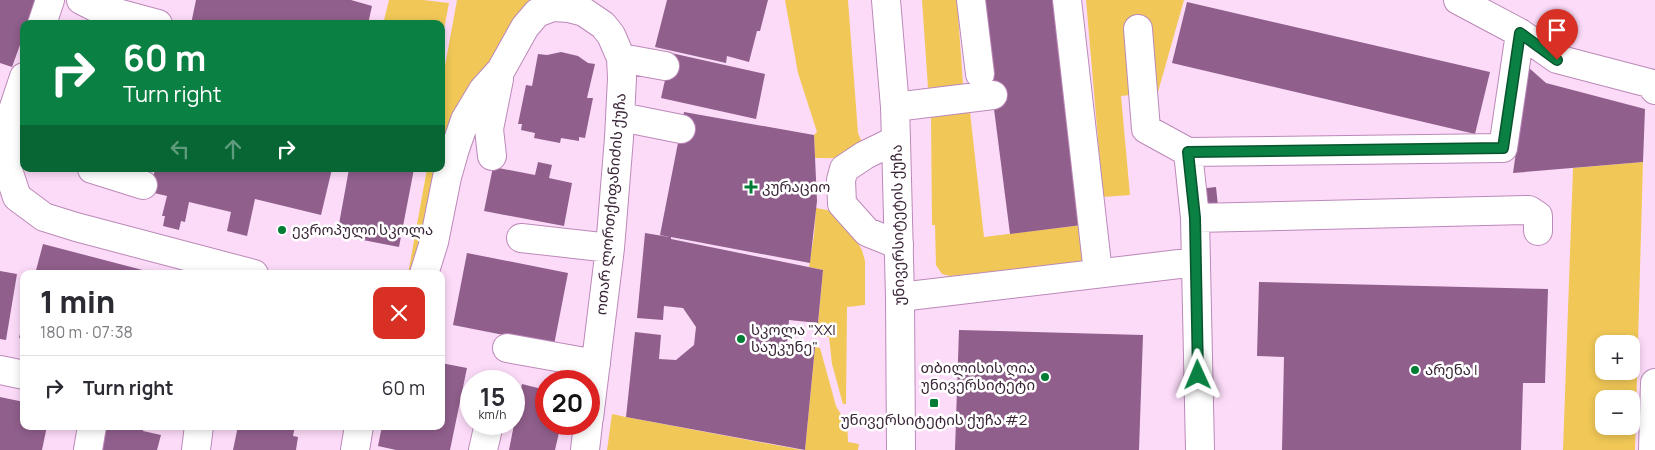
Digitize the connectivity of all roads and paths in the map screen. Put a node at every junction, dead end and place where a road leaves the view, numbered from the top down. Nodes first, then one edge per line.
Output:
1 (50, 0) edge
2 (886, 0) edge
3 (971, 0) edge
4 (1068, 0) edge
5 (1458, 0) edge
6 (89, 10) edge
7 (133, 14) edge
8 (43, 20) edge
9 (148, 20) edge
10 (1138, 29) dead end
11 (1520, 33) junction
12 (621, 58) junction
13 (665, 66) dead end
14 (501, 70) junction
15 (20, 89) edge
16 (1655, 90) edge
17 (895, 107) junction
18 (621, 116) junction
19 (681, 129) dead end
20 (896, 140) junction
21 (1188, 152) junction
22 (492, 156) dead end
23 (102, 172) edge
24 (143, 185) dead end
25 (1195, 218) junction
26 (1538, 230) dead end
27 (521, 238) dead end
28 (899, 246) junction
29 (610, 248) junction
30 (1196, 262) junction
31 (225, 270) edge
32 (425, 270) edge
33 (1098, 273) junction
34 (900, 297) junction
35 (507, 348) dead end
36 (596, 364) junction
37 (0, 370) edge
38 (595, 370) edge
39 (20, 374) edge
40 (1655, 383) edge
41 (91, 430) edge
42 (198, 430) edge
43 (358, 430) edge
44 (486, 435) edge
45 (586, 435) edge
46 (88, 450) edge
47 (196, 450) edge
48 (355, 450) edge
49 (483, 450) edge
50 (584, 450) edge
51 (901, 450) edge
52 (1200, 450) edge
53 (1653, 450) edge

1 - 8 street
2 - 17 street, უნივერსიტეტის ქუჩა
3 - 17 street
4 - 33 street
5 - 11 street
6 - 7 street
7 - 9 street
10 - 21 street
11 - 16 street
11 - 21 street
12 - 13 street
12 - 14 street, ოთარ ლორთქიფანიძის ქუჩა
12 - 18 street, ოთარ ლორთქიფანიძის ქუჩა
14 - 22 street
14 - 32 street, ოთარ ლორთქიფანიძის ქუჩა
15 - 31 street
17 - 20 street, უნივერსიტეტის ქუჩა
18 - 19 street
18 - 29 street, ოთარ ლორთქიფანიძის ქუჩა
20 - 28 street, უნივერსიტეტის ქუჩა
20 - 28 street
21 - 25 street
23 - 24 street
25 - 26 street
25 - 30 street
27 - 29 street
28 - 34 street, უნივერსიტეტის ქუჩა
29 - 36 street, ოთარ ლორთქიფანიძის ქუჩა
30 - 33 street
30 - 52 street
33 - 34 street
34 - 51 street, უნივერსიტეტის ქუჩა
35 - 36 street
36 - 38 street, ოთარ ლორთქიფანიძის ქუჩა
37 - 39 street
40 - 53 street
41 - 46 street
42 - 47 street
43 - 48 street
44 - 49 street
45 - 50 street

